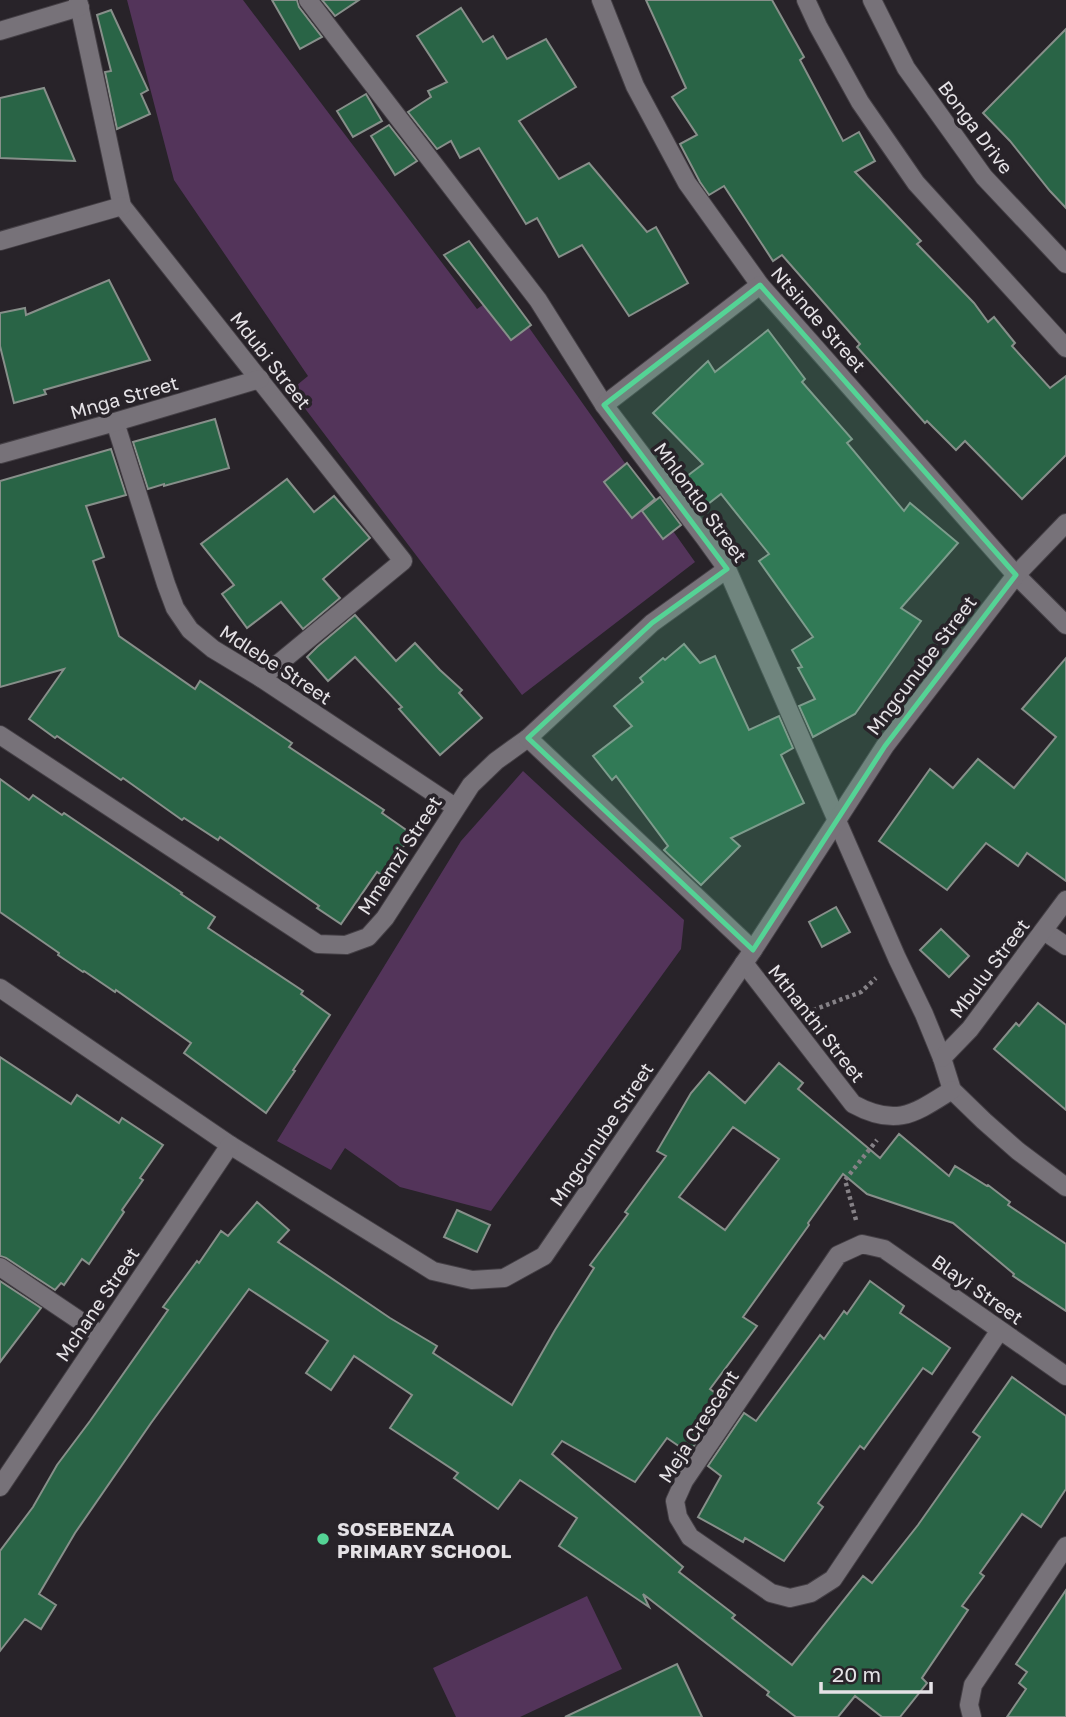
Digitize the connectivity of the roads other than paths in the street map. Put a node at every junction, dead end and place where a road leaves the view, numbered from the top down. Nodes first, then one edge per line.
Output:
1 (308, 0) edge
2 (601, 0) edge
3 (806, 0) edge
4 (872, 0) edge
5 (79, 3) edge
6 (0, 31) edge
7 (122, 206) junction
8 (0, 241) edge
9 (1066, 264) edge
10 (760, 285) junction
11 (1066, 348) edge
12 (260, 379) junction
13 (604, 405) junction
14 (115, 422) junction
15 (0, 454) edge
16 (1066, 523) edge
17 (727, 569) junction
18 (1016, 575) junction
19 (1066, 625) edge
20 (261, 678) junction
21 (0, 735) edge
22 (528, 737) junction
23 (455, 807) junction
24 (837, 821) junction
25 (1066, 900) edge
26 (1044, 931) junction
27 (1066, 946) edge
28 (748, 956) junction
29 (0, 988) edge
30 (942, 1058) junction
31 (952, 1090) junction
32 (230, 1145) junction
33 (1066, 1187) edge
34 (862, 1244) joint
35 (0, 1267) edge
36 (1000, 1330) junction
37 (102, 1335) junction
38 (1066, 1376) edge
39 (0, 1487) edge
40 (1066, 1545) edge
41 (972, 1717) edge

1 - 13 street, Mhlontlo Street
2 - 10 street, Ntsinde Street
3 - 11 street
4 - 9 street, Bonga Drive
5 - 6 street
5 - 7 street, Mdubi Street
7 - 8 street
7 - 12 street, Mdubi Street
10 - 13 street
10 - 18 street, Ntsinde Street
12 - 14 street, Mnga Street
12 - 20 street, Mdubi Street
13 - 17 street, Mhlontlo Street
14 - 15 street, Mnga Street
14 - 20 street, Mdlebe Street
16 - 18 street, Mngcunube Street
17 - 22 street, Mmemzi Street
17 - 24 street, Mhlontlo Street
18 - 19 street, Ntsinde Street
18 - 24 street, Mngcunube Street
20 - 23 street, Mdlebe Street
21 - 23 street, Mmemzi Street
22 - 23 street, Mmemzi Street
22 - 28 street, Mthanthi Street
24 - 28 street, Mngcunube Street
24 - 30 street, Mhlontlo Street
25 - 26 street, Mbulu Street
26 - 27 street
26 - 30 street, Mbulu Street
28 - 31 street, Mthanthi Street
28 - 32 street, Mngcunube Street
29 - 32 street, Mngcunube Street
30 - 31 street, Mhlontlo Street
31 - 33 street
32 - 37 street, Mchane Street
34 - 36 street, Blayi Street
34 - 36 street, Meja Crescent
35 - 37 street
36 - 38 street, Blayi Street
37 - 39 street, Mchane Street
40 - 41 street

